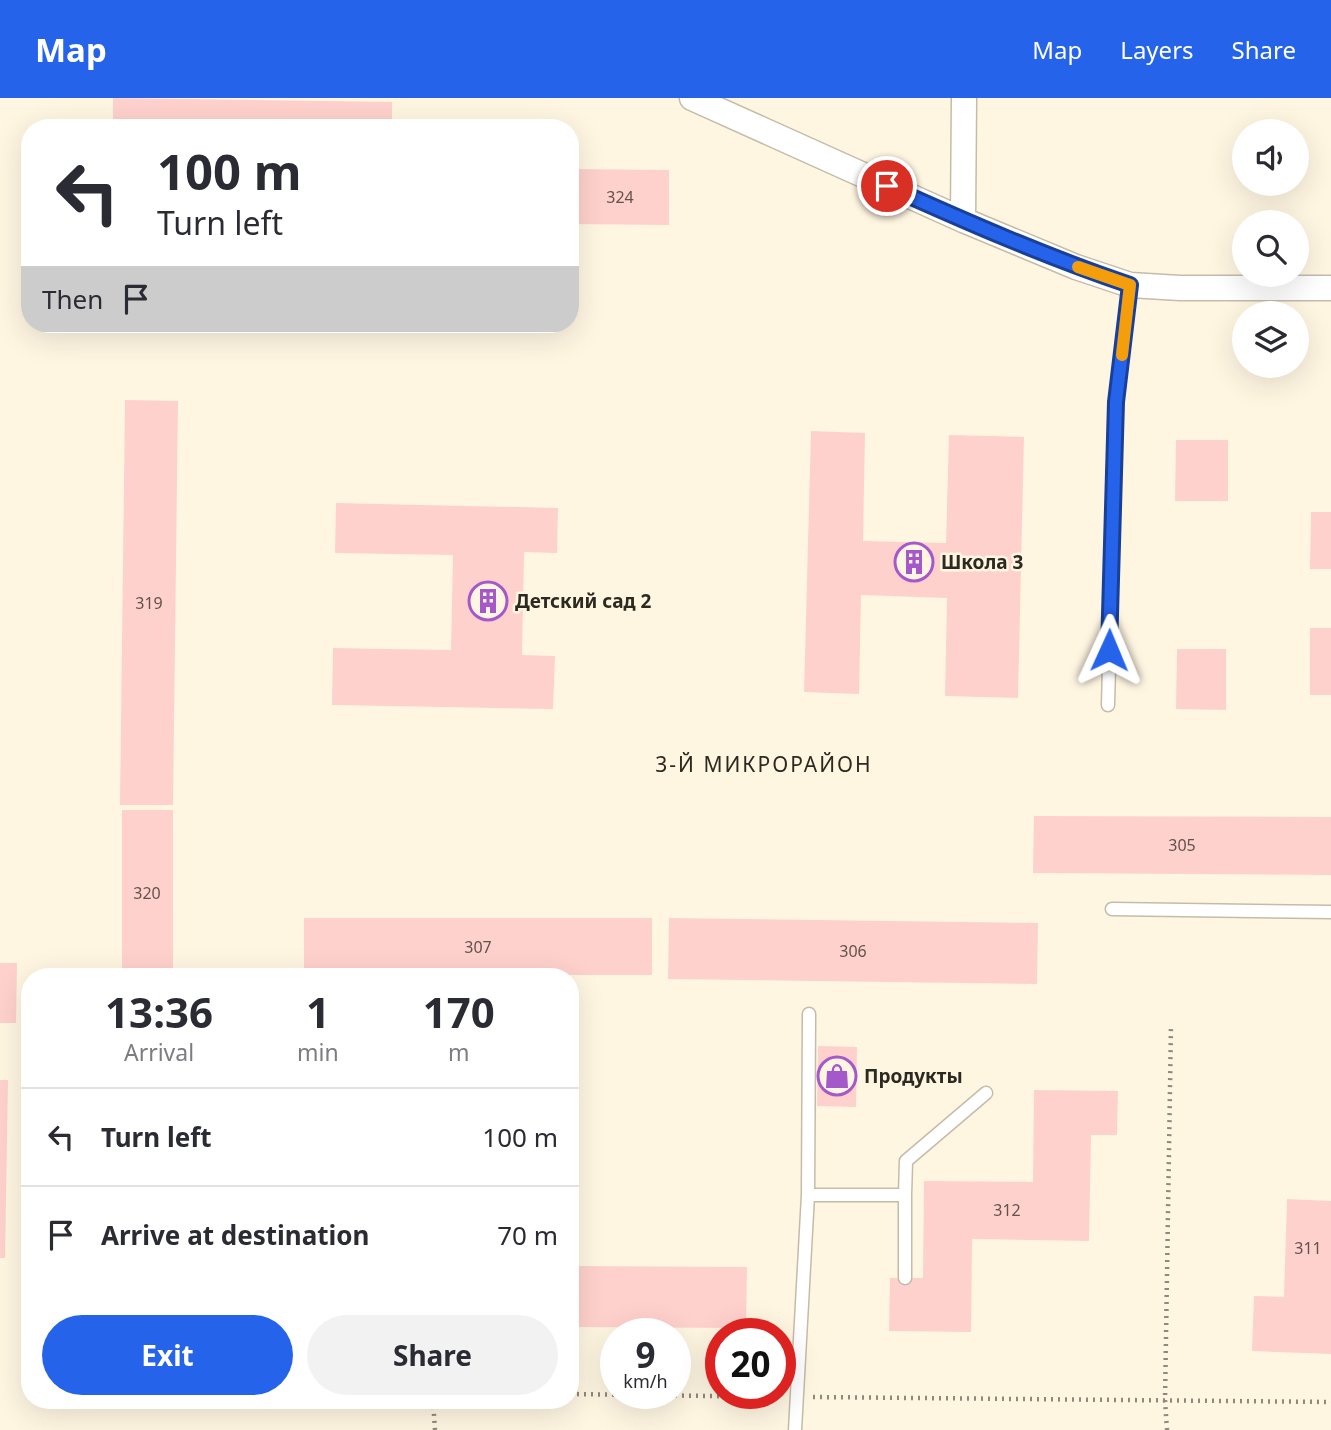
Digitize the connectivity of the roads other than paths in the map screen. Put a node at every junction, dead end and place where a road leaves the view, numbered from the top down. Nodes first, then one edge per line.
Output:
1 (692, 98) edge
2 (964, 98) edge
3 (963, 220) junction
4 (1130, 285) junction
5 (1331, 288) edge
6 (1108, 705) dead end
7 (1112, 909) dead end
8 (1331, 912) edge
9 (809, 1014) dead end
10 (986, 1093) dead end
11 (808, 1195) junction
12 (905, 1195) junction
13 (905, 1278) dead end
14 (795, 1430) edge

1 - 3 street
2 - 3 street
3 - 4 street
4 - 5 street
4 - 6 lane
7 - 8 lane
9 - 11 lane
10 - 12 lane
11 - 12 lane
11 - 14 lane
12 - 13 lane

